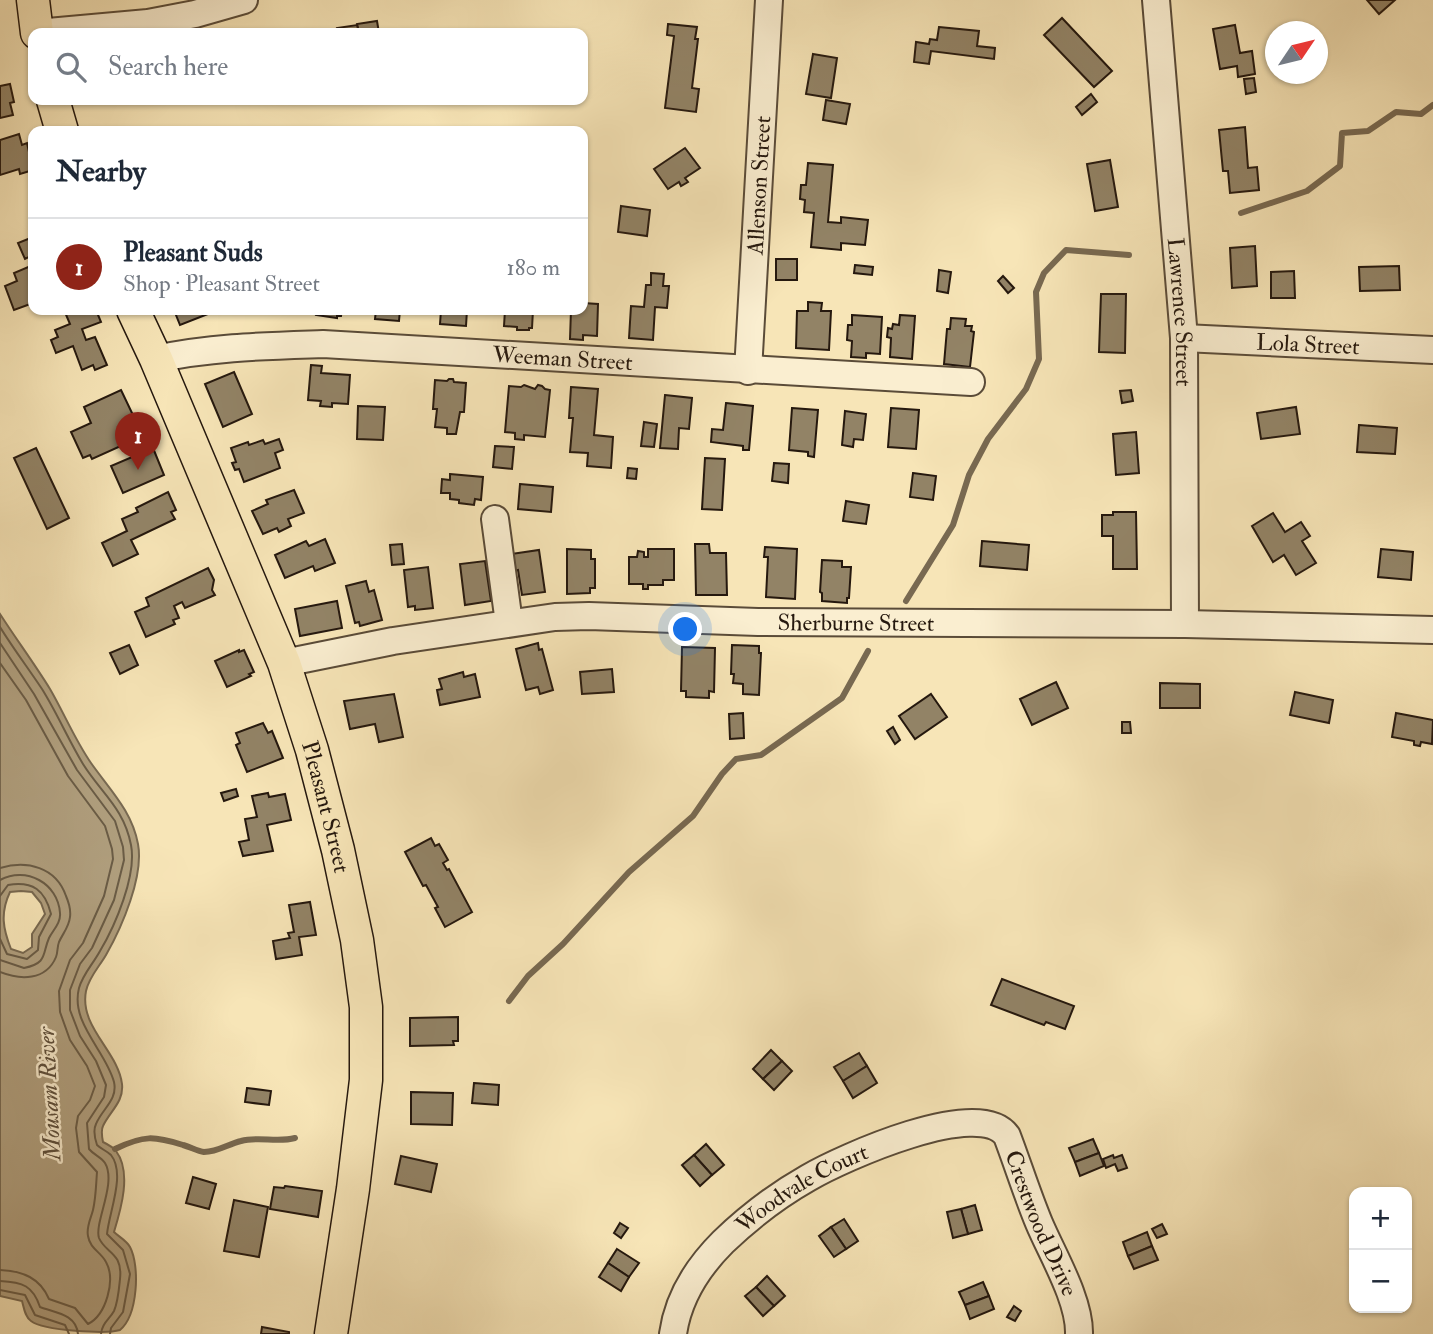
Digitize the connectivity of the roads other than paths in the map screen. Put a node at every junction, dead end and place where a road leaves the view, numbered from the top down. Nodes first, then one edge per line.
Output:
1 (33, 0) edge
2 (244, 0) edge
3 (769, 0) edge
4 (1156, 0) edge
5 (36, 28) edge
6 (92, 28) edge
7 (54, 105) edge
8 (61, 126) edge
9 (135, 315) edge
10 (1184, 338) junction
11 (1433, 350) edge
12 (156, 359) junction
13 (748, 371) junction
14 (971, 382) dead end
15 (495, 519) dead end
16 (509, 623) junction
17 (1185, 624) junction
18 (1433, 630) edge
19 (284, 663) junction
20 (989, 1123) joint
21 (331, 1334) edge
22 (673, 1334) edge
23 (1079, 1334) edge

1 - 5 main road
2 - 6 street
3 - 13 street, Allenson Street
4 - 10 street, Lawrence Street
7 - 8 main road
9 - 12 main road, Pleasant Street
10 - 11 street, Lola Street
10 - 17 street, Lawrence Street
12 - 13 street, Weeman Street
12 - 19 main road, Pleasant Street
13 - 14 street, Weeman Street
15 - 16 street
16 - 17 street, Sherburne Street
16 - 19 street, Sherburne Street
17 - 18 street, Sherburne Street
19 - 21 main road, Pleasant Street
20 - 22 street, Woodvale Court
20 - 23 street, Crestwood Drive

